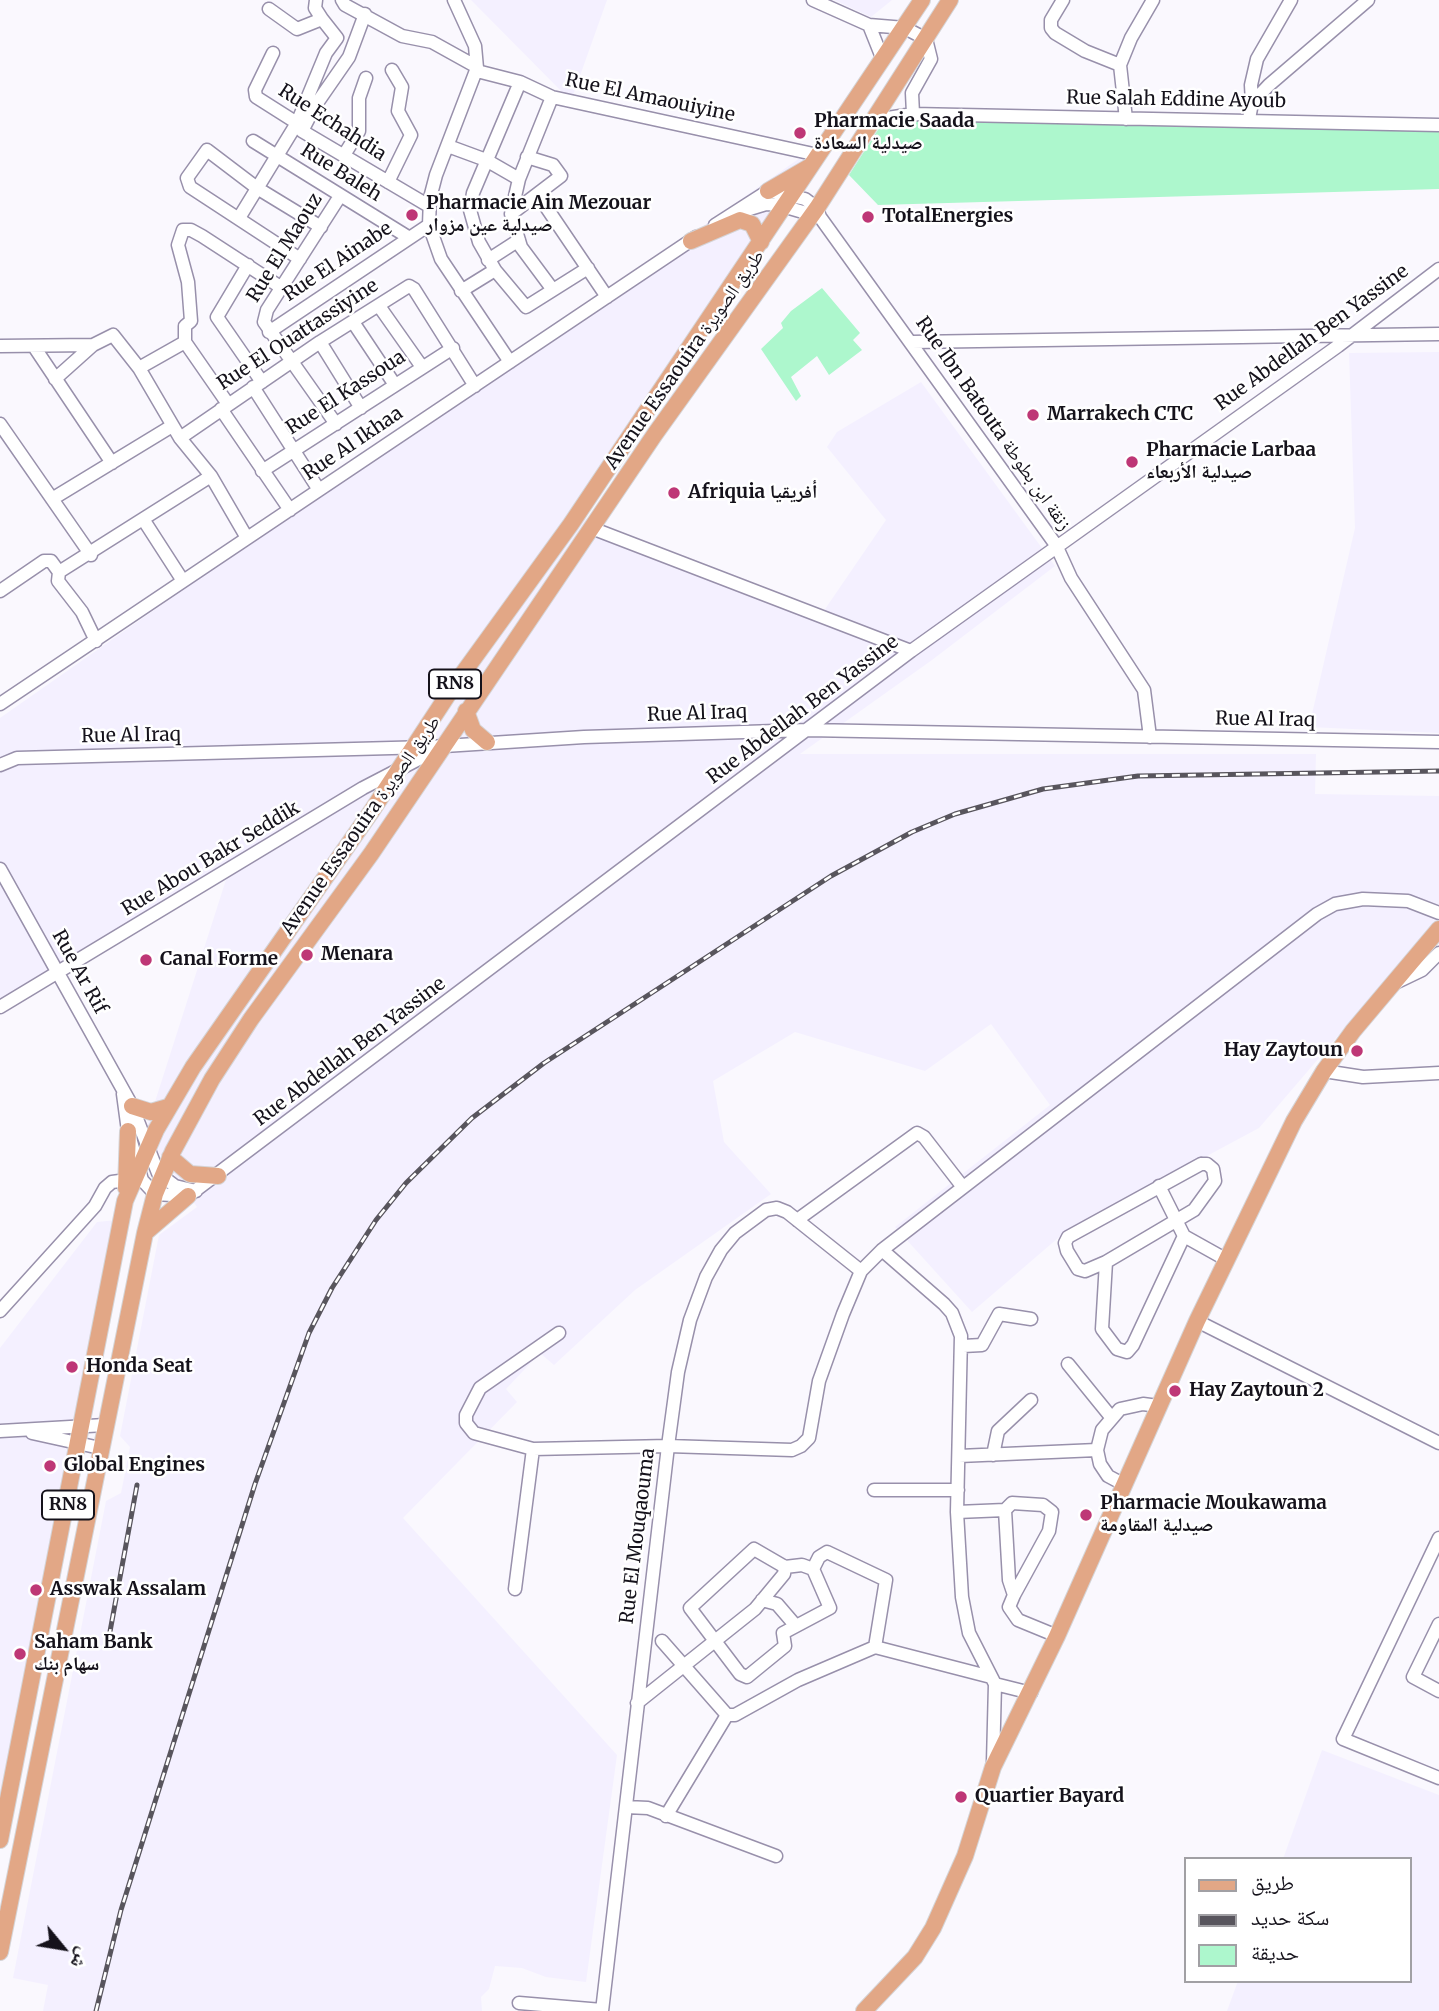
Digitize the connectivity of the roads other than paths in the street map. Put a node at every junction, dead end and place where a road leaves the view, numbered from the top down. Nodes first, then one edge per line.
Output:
1 (316, 0) edge
2 (342, 0) edge
3 (454, 0) edge
4 (813, 0) edge
5 (922, 0) edge
6 (950, 0) edge
7 (1063, 0) edge
8 (1153, 0) edge
9 (1291, 0) edge
10 (1368, 0) edge
11 (269, 9) dead end
12 (365, 14) junction
13 (321, 19) junction
14 (869, 25) junction
15 (905, 28) junction
16 (926, 39) junction
17 (336, 40) junction
18 (353, 42) junction
19 (273, 53) dead end
20 (883, 60) junction
21 (1120, 65) junction
22 (477, 69) junction
23 (392, 70) dead end
24 (366, 78) dead end
25 (520, 82) junction
26 (552, 97) junction
27 (1252, 103) junction
28 (913, 114) junction
29 (1126, 119) junction
30 (1249, 119) junction
31 (875, 120) junction
32 (1439, 125) edge
33 (300, 127) junction
34 (253, 141) dead end
35 (448, 146) junction
36 (344, 155) junction
37 (275, 156) junction
38 (527, 157) junction
39 (486, 160) junction
40 (815, 160) junction
41 (519, 180) junction
42 (388, 181) junction
43 (257, 188) junction
44 (768, 191) junction
45 (538, 195) junction
46 (340, 196) junction
47 (789, 201) junction
48 (429, 206) junction
49 (511, 214) junction
50 (816, 214) junction
51 (727, 217) junction
52 (239, 218) junction
53 (429, 225) junction
54 (321, 227) junction
55 (408, 237) junction
56 (519, 240) junction
57 (691, 241) junction
58 (761, 242) junction
59 (300, 259) junction
60 (248, 265) junction
61 (491, 265) junction
62 (588, 268) junction
63 (1439, 269) edge
64 (282, 288) junction
65 (553, 290) junction
66 (461, 291) junction
67 (607, 297) junction
68 (379, 306) junction
69 (353, 322) junction
70 (269, 332) junction
71 (1355, 334) junction
72 (1439, 334) edge
73 (185, 342) junction
74 (320, 342) junction
75 (912, 342) junction
76 (93, 345) junction
77 (0, 346) edge
78 (35, 348) junction
79 (453, 348) junction
80 (292, 362) junction
81 (510, 362) junction
82 (422, 367) junction
83 (139, 368) junction
84 (55, 379) junction
85 (257, 384) junction
86 (395, 385) junction
87 (475, 386) junction
88 (224, 407) junction
89 (361, 408) junction
90 (0, 424) edge
91 (336, 424) junction
92 (172, 426) junction
93 (180, 438) junction
94 (292, 450) junction
95 (112, 463) junction
96 (262, 471) junction
97 (211, 476) junction
98 (319, 490) junction
99 (52, 499) junction
100 (290, 510) junction
101 (143, 519) junction
102 (593, 529) junction
103 (247, 538) junction
104 (1056, 545) junction
105 (90, 555) junction
106 (59, 572) junction
107 (183, 581) junction
108 (0, 591) edge
109 (96, 641) junction
110 (911, 651) junction
111 (0, 704) edge
112 (466, 711) junction
113 (808, 730) junction
114 (1150, 737) junction
115 (488, 742) junction
116 (1439, 742) edge
117 (443, 746) junction
118 (414, 747) junction
119 (1, 758) edge
120 (400, 768) junction
121 (0, 869) edge
122 (1439, 912) edge
123 (1439, 929) edge
124 (1431, 959) edge
125 (59, 973) junction
126 (0, 1007) edge
127 (1324, 1071) junction
128 (1439, 1073) edge
129 (127, 1100) junction
130 (168, 1107) junction
131 (128, 1131) joint
132 (147, 1149) junction
133 (170, 1157) junction
134 (133, 1175) junction
135 (218, 1176) junction
136 (161, 1178) junction
137 (962, 1186) junction
138 (1159, 1186) junction
139 (155, 1194) junction
140 (192, 1194) junction
141 (797, 1220) junction
142 (1177, 1222) junction
143 (145, 1233) junction
144 (1184, 1236) junction
145 (882, 1250) junction
146 (1227, 1260) junction
147 (1106, 1262) junction
148 (861, 1271) junction
149 (0, 1311) edge
150 (1031, 1319) dead end
151 (1197, 1321) junction
152 (559, 1333) dead end
153 (963, 1346) junction
154 (1068, 1364) dead end
155 (1031, 1400) dead end
156 (1157, 1406) junction
157 (1111, 1417) junction
158 (83, 1425) junction
159 (105, 1425) junction
160 (0, 1431) edge
161 (28, 1432) junction
162 (1439, 1443) edge
163 (79, 1444) junction
164 (668, 1446) junction
165 (100, 1448) junction
166 (533, 1449) junction
167 (1097, 1450) junction
168 (993, 1455) junction
169 (959, 1456) junction
170 (1123, 1484) junction
171 (874, 1490) dead end
172 (958, 1490) junction
173 (1005, 1510) junction
174 (957, 1512) junction
175 (1439, 1538) edge
176 (785, 1567) junction
177 (813, 1569) junction
178 (515, 1589) dead end
179 (1014, 1595) junction
180 (762, 1600) junction
181 (1439, 1624) edge
182 (795, 1625) junction
183 (1057, 1636) junction
184 (1435, 1639) edge
185 (662, 1641) dead end
186 (716, 1641) junction
187 (875, 1647) junction
188 (683, 1667) junction
189 (993, 1681) junction
190 (1439, 1691) edge
191 (1031, 1693) junction
192 (637, 1703) junction
193 (727, 1715) junction
194 (993, 1767) junction
195 (1439, 1779) edge
196 (626, 1807) junction
197 (666, 1816) junction
198 (0, 1840) edge
199 (776, 1856) dead end
200 (0, 1952) edge
201 (519, 2003) dead end
202 (602, 2010) edge
203 (864, 2011) edge

1 - 13 street
2 - 12 street, Rue El Amaouiyine
3 - 22 street
4 - 14 street
5 - 15 main road, Avenue Essaouira طريق الصويرة / RN8
6 - 16 main road, Avenue Essaouira طريق الصويرة / RN8
7 - 21 street
8 - 21 street
9 - 27 street
10 - 27 street
11 - 13 street
12 - 18 street
12 - 22 street, Rue El Amaouiyine
13 - 17 street
14 - 15 street
14 - 20 street
15 - 16 street
15 - 20 main road, Avenue Essaouira طريق الصويرة / RN8
16 - 28 street
16 - 31 main road, Avenue Essaouira طريق الصويرة / RN8
17 - 18 street
17 - 33 street
18 - 33 street
19 - 33 street, Rue Echahdia
20 - 40 main road, Avenue Essaouira طريق الصويرة / RN8
21 - 29 street
22 - 25 street, Rue El Amaouiyine
22 - 35 street
23 - 42 street
24 - 36 street
25 - 26 street, Rue El Amaouiyine
25 - 39 street
26 - 38 street
26 - 40 street, Rue El Amaouiyine
27 - 30 street
28 - 29 street, Rue Salah Eddine Ayoub
28 - 31 street, Rue Salah Eddine Ayoub
29 - 30 street, Rue Salah Eddine Ayoub
30 - 32 street, Rue Salah Eddine Ayoub
31 - 50 main road, Avenue Essaouira طريق الصويرة / RN8
33 - 36 street, Rue Echahdia
33 - 37 street
34 - 37 street, Rue Baleh
35 - 39 street
35 - 48 street
36 - 42 street, Rue Echahdia
37 - 43 street
37 - 46 street, Rue Baleh
38 - 41 street
38 - 45 street
39 - 41 street
39 - 61 street
40 - 44 main road
40 - 47 main road, Avenue Essaouira طريق الصويرة / RN8
41 - 49 street
42 - 48 street, Rue Echahdia
43 - 52 street
43 - 52 street
43 - 54 street
44 - 47 street
44 - 51 street, Rue Al Ikhaa
45 - 49 street
45 - 62 street
46 - 54 street, Rue El Maouz
46 - 55 street, Rue Baleh
47 - 50 street, Rue Al Ikhaa
47 - 51 street, Rue Al Ikhaa
47 - 58 main road, Avenue Essaouira طريق الصويرة / RN8
48 - 53 street
49 - 56 street
50 - 75 street, Rue Ibn Batouta زنقة ابن بطوطة
50 - 102 main road, Avenue Essaouira طريق الصويرة / RN8
51 - 57 street, Rue Al Ikhaa
52 - 59 street
53 - 55 street, Rue El Ainabe
53 - 66 street
54 - 59 street, Rue El Maouz
55 - 70 street, Rue El Ainabe
56 - 61 street
56 - 65 street
57 - 58 main road
57 - 67 street, Rue Al Ikhaa
58 - 118 main road, Avenue Essaouira طريق الصويرة / RN8
59 - 64 street, Rue El Maouz
60 - 64 street
60 - 73 street
60 - 85 street
61 - 65 street
61 - 66 street
62 - 65 street
62 - 67 street
63 - 71 street, Rue Abdellah Ben Yassine
64 - 70 street, Rue El Maouz
66 - 81 street
67 - 81 street, Rue Al Ikhaa
68 - 69 street, Rue El Ouattassiyine
68 - 79 street, Rue El Ouattassiyine
68 - 82 street
69 - 74 street, Rue El Ouattassiyine
69 - 86 street
70 - 80 street, Rue El Maouz
71 - 72 street
71 - 75 street
71 - 104 street, Rue Abdellah Ben Yassine
73 - 83 street
73 - 88 street
74 - 80 street, Rue El Ouattassiyine
74 - 89 street
75 - 104 street, Rue Ibn Batouta زنقة ابن بطوطة
76 - 78 street
76 - 83 street
76 - 84 street
77 - 78 street
78 - 84 street
79 - 82 street, Rue El Kassoua
79 - 87 street, Rue El Ouattassiyine
80 - 85 street, Rue El Ouattassiyine
80 - 91 street, Rue El Maouz
81 - 87 street, Rue Al Ikhaa
82 - 86 street, Rue El Kassoua
83 - 92 street
84 - 95 street
85 - 88 street, Rue El Ouattassiyine
85 - 94 street
86 - 89 street, Rue El Kassoua
87 - 98 street, Rue Al Ikhaa
88 - 93 street, Rue El Ouattassiyine
88 - 96 street
89 - 91 street, Rue El Kassoua
90 - 99 street
91 - 94 street, Rue El Kassoua
92 - 93 street
92 - 95 street
93 - 97 street
94 - 96 street, Rue El Kassoua
94 - 98 street
95 - 99 street
96 - 100 street
97 - 101 street
97 - 103 street
98 - 100 street, Rue Al Ikhaa
99 - 105 street
100 - 103 street, Rue Al Ikhaa
101 - 105 street
101 - 107 street
102 - 110 street
102 - 112 main road, Avenue Essaouira طريق الصويرة / RN8
103 - 107 street, Rue Al Ikhaa
104 - 110 street, Rue Abdellah Ben Yassine
104 - 114 street, Rue Ibn Batouta زنقة ابن بطوطة
105 - 106 street
106 - 108 street
106 - 109 street
107 - 109 street, Rue Al Ikhaa
109 - 111 street, Rue Al Ikhaa
110 - 113 street, Rue Abdellah Ben Yassine
112 - 115 main road
112 - 117 main road, Avenue Essaouira طريق الصويرة / RN8
113 - 114 street, Rue Al Iraq
113 - 115 street, Rue Al Iraq
113 - 135 street, Rue Abdellah Ben Yassine
114 - 116 street, Rue Al Iraq
115 - 117 street, Rue Al Iraq
117 - 118 street, Rue Al Iraq
117 - 120 street, Rue Abou Bakr Seddik
117 - 133 main road, Avenue Essaouira طريق الصويرة / RN8
118 - 119 street, Rue Al Iraq
118 - 120 main road, Avenue Essaouira طريق الصويرة / RN8
120 - 125 street, Rue Abou Bakr Seddik
120 - 130 main road, Avenue Essaouira طريق الصويرة / RN8
121 - 125 street, Rue Ar Rif
122 - 137 street
123 - 124 main road
124 - 127 main road
125 - 126 street, Rue Abou Bakr Seddik
125 - 129 street, Rue Ar Rif
127 - 128 street
127 - 146 main road
129 - 130 main road
129 - 131 street, Rue Ar Rif
129 - 132 street, Rue Ar Rif
130 - 132 main road, Avenue Essaouira طريق الصويرة / RN8
131 - 134 main road
132 - 134 main road, Avenue Essaouira طريق الصويرة / RN8
132 - 136 street, Rue Ar Rif
133 - 135 main road
133 - 136 main road, Avenue Essaouira طريق الصويرة / RN8
134 - 139 street
134 - 149 street
134 - 158 main road, RN8
135 - 140 street, Rue Abdellah Ben Yassine
136 - 139 main road, Avenue Essaouira طريق الصويرة / RN8
136 - 140 street
137 - 141 street
137 - 145 street
138 - 142 street
138 - 142 street
138 - 147 street
139 - 140 street
139 - 143 main road, RN8
140 - 143 main road
141 - 148 street, Rue El Mouqaouma
141 - 164 street, Rue El Mouqaouma
142 - 144 street
142 - 147 street
143 - 159 main road, RN8
144 - 146 street
144 - 147 street
145 - 148 street
145 - 153 street
146 - 151 main road
148 - 164 street
150 - 153 street
151 - 156 main road
151 - 162 street
152 - 166 street
153 - 169 street
154 - 157 street
155 - 168 street
156 - 157 street
156 - 170 main road
157 - 167 street
158 - 159 street
158 - 161 street
158 - 163 main road, RN8
159 - 165 main road, RN8
160 - 161 street
161 - 163 street
163 - 165 street
163 - 198 main road, RN8
164 - 166 street
164 - 192 street, Rue El Mouqaouma
165 - 200 main road, RN8
166 - 178 street
167 - 168 street
167 - 170 street
168 - 169 street
169 - 172 street
170 - 183 main road
171 - 172 street
172 - 174 street
173 - 174 street
173 - 179 street
173 - 179 street
174 - 189 street
175 - 195 street
176 - 177 street
176 - 180 street
176 - 186 street
177 - 182 street
177 - 187 street
179 - 183 street
180 - 182 street
180 - 186 street
181 - 184 street
182 - 186 street
183 - 191 main road
184 - 190 street
185 - 188 street
186 - 188 street
187 - 189 street
187 - 193 street
188 - 192 street
188 - 193 street
189 - 191 street
189 - 194 street
191 - 194 main road
192 - 196 street, Rue El Mouqaouma
193 - 197 street
194 - 203 main road
196 - 197 street
196 - 202 street, Rue El Mouqaouma
197 - 199 street
201 - 202 street

